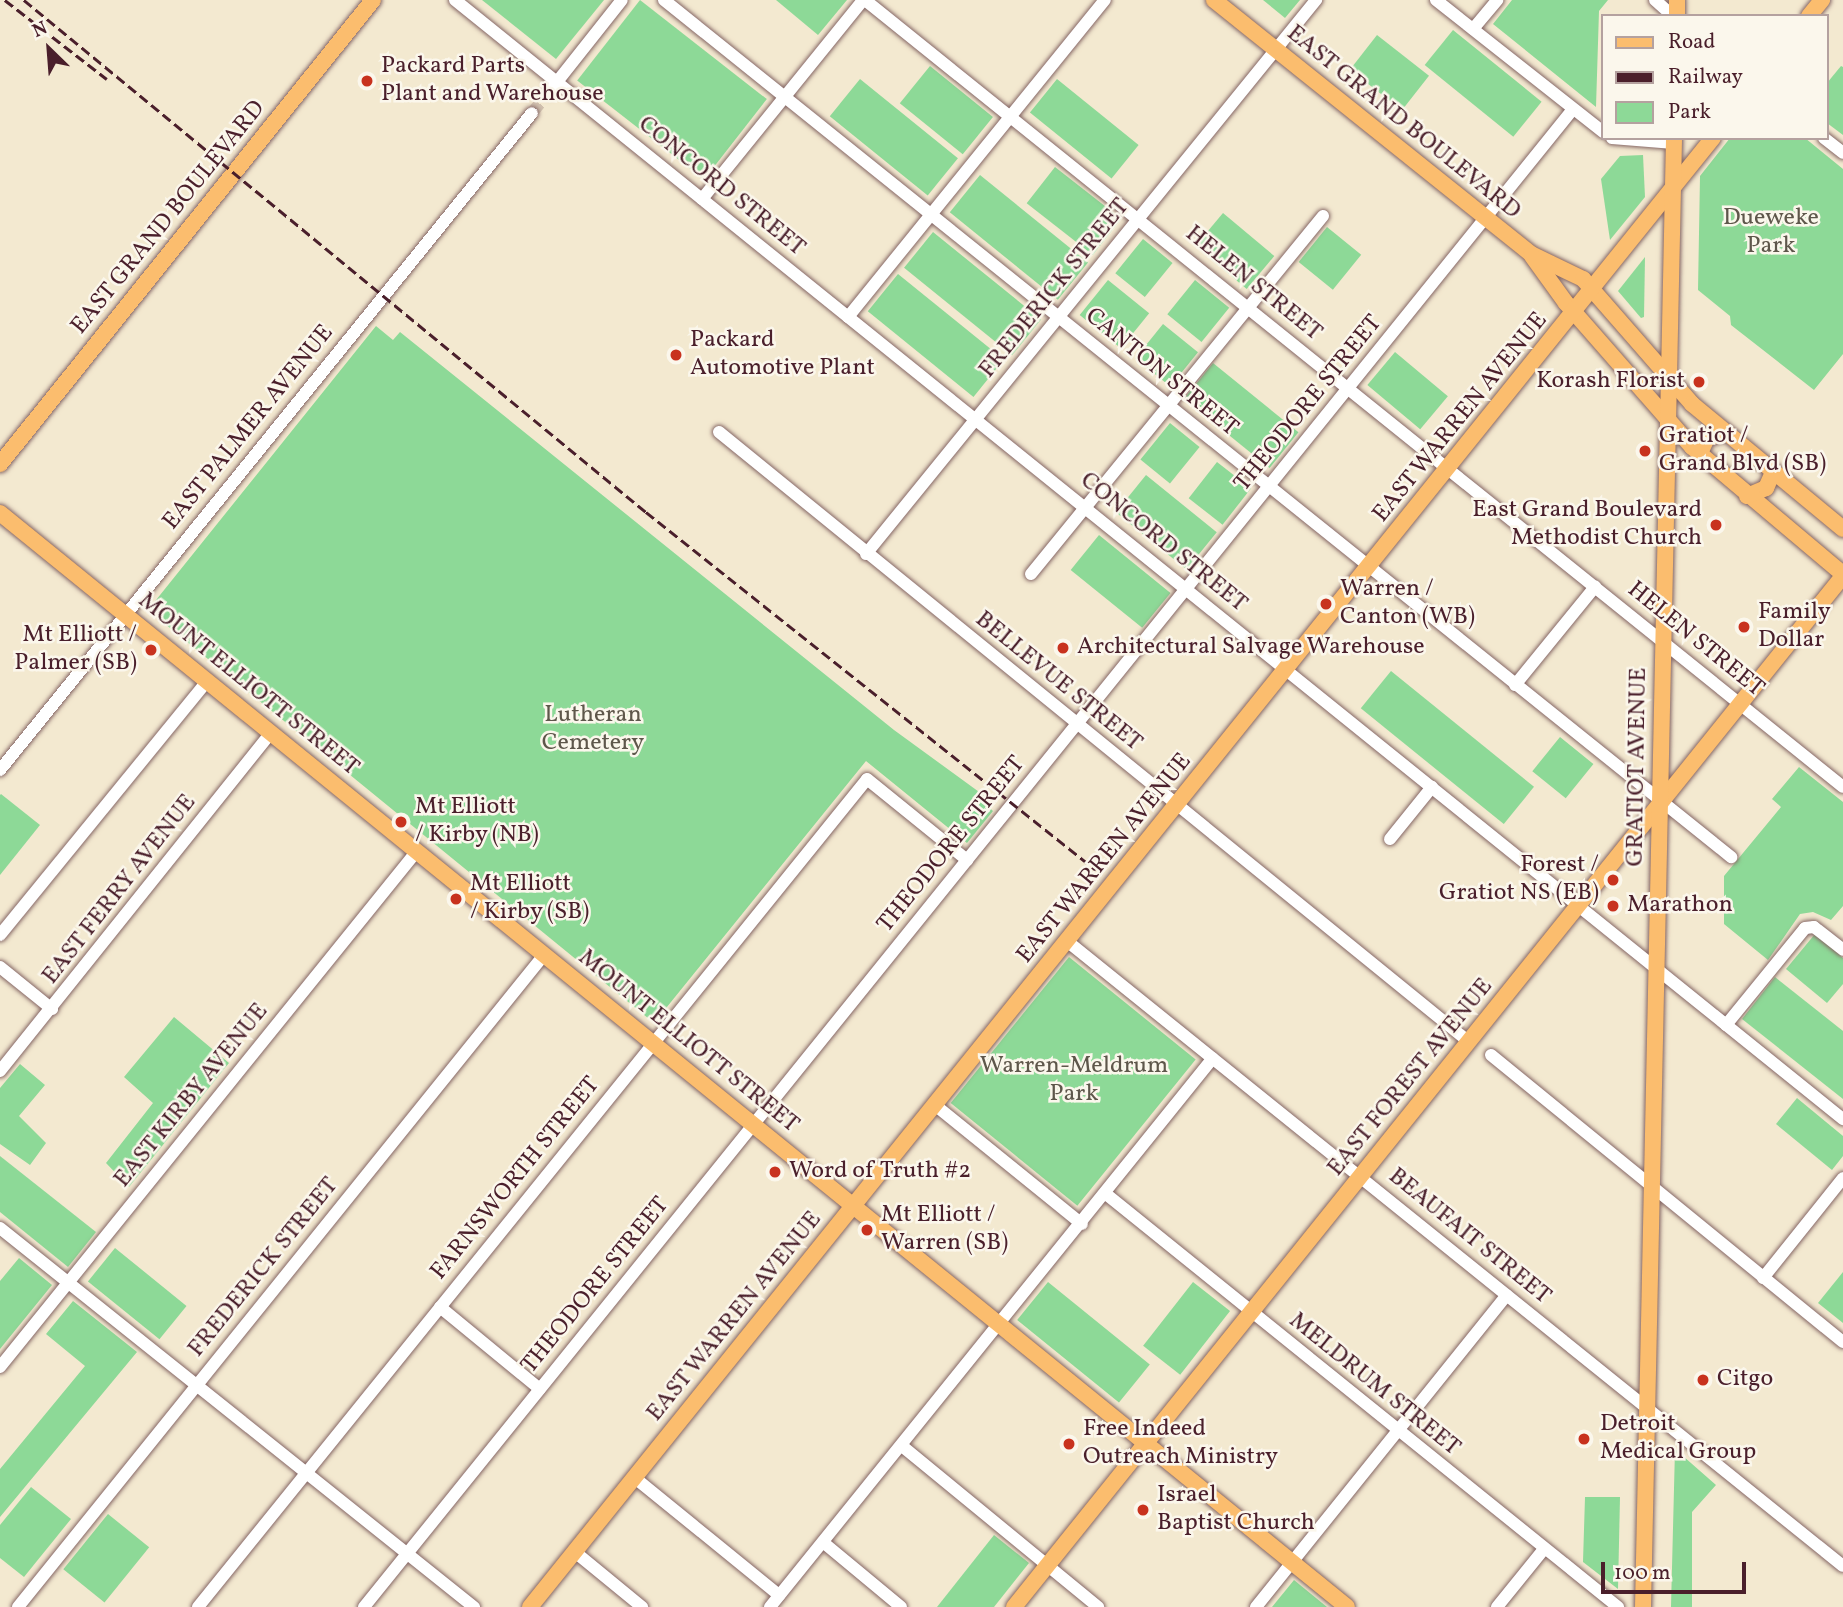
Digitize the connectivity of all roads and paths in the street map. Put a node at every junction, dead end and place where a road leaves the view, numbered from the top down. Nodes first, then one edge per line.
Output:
1 (373, 0) edge
2 (455, 0) edge
3 (622, 0) edge
4 (664, 0) edge
5 (864, 0) edge
6 (1105, 0) edge
7 (1214, 0) edge
8 (1316, 0) edge
9 (1436, 0) edge
10 (1497, 0) edge
11 (1655, 0) edge
12 (1672, 14) edge
13 (1473, 29) junction
14 (1276, 50) junction
15 (553, 87) junction
16 (784, 98) junction
17 (1573, 109) junction
18 (532, 113) tunnel mouth
19 (1009, 116) junction
20 (1602, 131) edge
21 (1674, 140) edge
22 (1711, 140) edge
23 (1827, 140) edge
24 (1843, 153) edge
25 (1673, 191) junction
26 (702, 199) junction
27 (931, 215) junction
28 (1324, 216) dead end
29 (1486, 218) junction
30 (1139, 219) junction
31 (1531, 254) junction
32 (1592, 289) junction
33 (1248, 308) junction
34 (1575, 313) junction
35 (848, 317) junction
36 (1058, 318) junction
37 (1622, 321) junction
38 (1600, 341) junction
39 (1670, 376) junction
40 (1348, 388) junction
41 (1167, 405) junction
42 (976, 419) junction
43 (1668, 422) junction
44 (719, 432) dead end
45 (1725, 433) junction
46 (1699, 455) junction
47 (0, 464) edge
48 (1449, 469) junction
49 (1773, 472) junction
50 (1268, 486) junction
51 (1747, 496) junction
52 (1085, 508) junction
53 (0, 513) edge
54 (1843, 529) edge
55 (866, 554) junction
56 (1369, 567) junction
57 (1031, 574) dead end
58 (1843, 575) edge
59 (1595, 587) junction
60 (1186, 589) junction
61 (125, 614) junction
62 (1663, 640) junction
63 (1287, 668) junction
64 (207, 681) junction
65 (1515, 685) junction
66 (1740, 704) junction
67 (1076, 724) junction
68 (271, 733) junction
69 (0, 770) edge
70 (1432, 787) junction
71 (1843, 787) edge
72 (1661, 803) junction
73 (1177, 805) junction
74 (1390, 839) dead end
75 (417, 851) junction
76 (1731, 857) dead end
77 (967, 860) junction
78 (1578, 906) junction
79 (0, 935) edge
80 (1068, 941) junction
81 (1843, 950) edge
82 (544, 955) junction
83 (0, 967) edge
84 (1657, 969) junction
85 (52, 1009) junction
86 (1726, 1025) junction
87 (1469, 1042) junction
88 (653, 1043) junction
89 (1491, 1055) dead end
90 (1213, 1058) junction
91 (0, 1072) edge
92 (935, 1105) junction
93 (1843, 1119) edge
94 (753, 1125) junction
95 (1361, 1177) junction
96 (1843, 1178) edge
97 (1652, 1189) junction
98 (1106, 1194) junction
99 (854, 1206) junction
100 (1082, 1224) junction
101 (0, 1228) edge
102 (1763, 1278) junction
103 (68, 1283) junction
104 (1507, 1295) junction
105 (440, 1307) junction
106 (1252, 1312) junction
107 (1000, 1325) junction
108 (1843, 1342) edge
109 (0, 1367) edge
110 (196, 1386) junction
111 (540, 1389) junction
112 (1648, 1408) junction
113 (1398, 1431) junction
114 (1146, 1443) junction
115 (902, 1446) junction
116 (306, 1473) junction
117 (635, 1478) junction
118 (824, 1543) junction
119 (1544, 1549) junction
120 (575, 1552) junction
121 (407, 1553) junction
122 (1292, 1562) junction
123 (1048, 1565) junction
124 (1843, 1566) edge
125 (779, 1595) junction
126 (18, 1607) edge
127 (198, 1607) edge
128 (364, 1607) edge
129 (474, 1607) edge
130 (530, 1607) edge
131 (642, 1607) edge
132 (770, 1607) edge
133 (901, 1607) edge
134 (1014, 1607) edge
135 (1098, 1607) edge
136 (1256, 1607) edge
137 (1347, 1607) edge
138 (1497, 1607) edge
139 (1618, 1607) edge
140 (1643, 1607) edge

1 - 47 main road, EAST GRAND BOULEVARD
2 - 15 street, CONCORD STREET
3 - 15 street
4 - 16 street, CANTON STREET
5 - 16 street
5 - 19 street, HELEN STREET
6 - 19 street
7 - 14 main road, EAST GRAND BOULEVARD
8 - 14 street, FREDERICK STREET
9 - 13 street
10 - 13 street
11 - 12 street
13 - 17 street
14 - 29 main road, EAST GRAND BOULEVARD
14 - 30 street, FREDERICK STREET
15 - 26 street, CONCORD STREET
16 - 26 street
16 - 27 street, CANTON STREET
17 - 20 street
17 - 29 street, THEODORE STREET
18 - 61 street, EAST PALMER AVENUE
19 - 27 street
19 - 30 street, HELEN STREET
21 - 25 main road, GRATIOT AVENUE
22 - 25 main road, EAST WARREN AVENUE
23 - 24 street
25 - 32 main road, EAST WARREN AVENUE
25 - 39 main road, GRATIOT AVENUE
26 - 35 street, CONCORD STREET
27 - 35 street
27 - 36 street, CANTON STREET
28 - 33 street
29 - 31 main road, EAST GRAND BOULEVARD
29 - 40 street, THEODORE STREET
30 - 33 street, HELEN STREET
30 - 36 street, FREDERICK STREET
31 - 32 main road, EAST GRAND BOULEVARD
31 - 34 main road, EAST GRAND BOULEVARD
32 - 34 main road, EAST WARREN AVENUE
32 - 37 main road, EAST GRAND BOULEVARD
33 - 40 street, HELEN STREET
33 - 41 street
34 - 38 main road, EAST GRAND BOULEVARD
34 - 48 main road, EAST WARREN AVENUE
35 - 42 street, CONCORD STREET
36 - 41 street, CANTON STREET
36 - 42 street, FREDERICK STREET
37 - 38 main road
37 - 39 main road, EAST GRAND BOULEVARD
38 - 43 main road, EAST GRAND BOULEVARD
39 - 43 main road, GRATIOT AVENUE
39 - 45 main road, EAST GRAND BOULEVARD
40 - 48 street, HELEN STREET
40 - 50 street, THEODORE STREET
41 - 50 street, CANTON STREET
41 - 52 street
42 - 52 street, CONCORD STREET
42 - 55 street, FREDERICK STREET
43 - 46 main road, EAST GRAND BOULEVARD
43 - 62 main road, GRATIOT AVENUE
44 - 55 street, BELLEVUE STREET
45 - 46 main road
45 - 49 main road, EAST GRAND BOULEVARD
46 - 51 main road, EAST GRAND BOULEVARD
48 - 56 main road, EAST WARREN AVENUE
48 - 59 street, HELEN STREET
49 - 51 main road
49 - 54 main road, EAST GRAND BOULEVARD
50 - 56 street, CANTON STREET
50 - 60 street, THEODORE STREET
51 - 58 main road, EAST GRAND BOULEVARD
52 - 57 street
52 - 60 street, CONCORD STREET
53 - 61 main road, MOUNT ELLIOTT STREET
55 - 67 street, BELLEVUE STREET
56 - 63 main road, EAST WARREN AVENUE
56 - 65 street, CANTON STREET
58 - 66 main road, EAST FOREST AVENUE
59 - 62 street, HELEN STREET
59 - 65 street
60 - 63 street, CONCORD STREET
60 - 67 street, THEODORE STREET
61 - 64 main road, MOUNT ELLIOTT STREET
61 - 69 street, EAST PALMER AVENUE
62 - 66 street, HELEN STREET
62 - 72 main road, GRATIOT AVENUE
63 - 70 street, CONCORD STREET
63 - 73 main road, EAST WARREN AVENUE
64 - 68 main road, MOUNT ELLIOTT STREET
64 - 79 street
65 - 72 street, CANTON STREET
66 - 71 street, HELEN STREET
66 - 72 main road, EAST FOREST AVENUE
67 - 73 street, BELLEVUE STREET
67 - 77 street, THEODORE STREET
68 - 75 main road, MOUNT ELLIOTT STREET
68 - 85 street, EAST FERRY AVENUE
70 - 74 street
70 - 78 street, CONCORD STREET
72 - 76 street, CANTON STREET
72 - 78 main road, EAST FOREST AVENUE
72 - 84 main road, GRATIOT AVENUE
73 - 80 main road, EAST WARREN AVENUE
73 - 87 street, BELLEVUE STREET
75 - 82 main road, MOUNT ELLIOTT STREET
75 - 103 street, EAST KIRBY AVENUE
77 - 88 street, FARNSWORTH STREET
77 - 94 street, THEODORE STREET
78 - 84 street, CONCORD STREET
78 - 87 main road, EAST FOREST AVENUE
80 - 90 street, BEAUFAIT STREET
80 - 92 main road, EAST WARREN AVENUE
81 - 86 street
82 - 88 main road, MOUNT ELLIOTT STREET
82 - 110 street, FREDERICK STREET
83 - 85 street
84 - 86 street, CONCORD STREET
84 - 97 main road, GRATIOT AVENUE
85 - 91 street, EAST FERRY AVENUE
86 - 93 street, CONCORD STREET
87 - 95 main road, EAST FOREST AVENUE
88 - 94 main road, MOUNT ELLIOTT STREET
88 - 105 street, FARNSWORTH STREET
89 - 97 street
90 - 95 street, BEAUFAIT STREET
90 - 98 street
92 - 99 main road, EAST WARREN AVENUE
92 - 100 street
94 - 99 main road, MOUNT ELLIOTT STREET
94 - 111 street, THEODORE STREET
95 - 104 street, BEAUFAIT STREET
95 - 106 main road, EAST FOREST AVENUE
96 - 102 street
97 - 102 street
97 - 112 main road, GRATIOT AVENUE
98 - 100 street
98 - 106 street, MELDRUM STREET
99 - 107 main road, MOUNT ELLIOTT STREET
99 - 117 main road, EAST WARREN AVENUE
100 - 107 street
101 - 103 street
102 - 108 street
103 - 109 street, EAST KIRBY AVENUE
103 - 110 street
104 - 112 street, BEAUFAIT STREET
104 - 113 street
105 - 111 street
105 - 116 street, FARNSWORTH STREET
106 - 113 street, MELDRUM STREET
106 - 114 main road, EAST FOREST AVENUE
107 - 114 main road, MOUNT ELLIOTT STREET
107 - 115 street
110 - 116 street
110 - 126 street, FREDERICK STREET
111 - 121 street, THEODORE STREET
112 - 124 street, BEAUFAIT STREET
112 - 140 main road, GRATIOT AVENUE
113 - 119 street, MELDRUM STREET
113 - 122 street
114 - 122 main road, MOUNT ELLIOTT STREET
114 - 123 main road, EAST FOREST AVENUE
115 - 118 street
115 - 123 street
116 - 121 street
116 - 127 street, FARNSWORTH STREET
117 - 120 main road, EAST WARREN AVENUE
117 - 125 street
118 - 125 street
118 - 133 street
119 - 138 street
119 - 139 street, MELDRUM STREET
120 - 130 main road, EAST WARREN AVENUE
120 - 131 street
121 - 128 street, THEODORE STREET
121 - 129 street
122 - 136 street
122 - 137 main road, MOUNT ELLIOTT STREET
123 - 134 main road, EAST FOREST AVENUE
123 - 135 street
125 - 132 street

